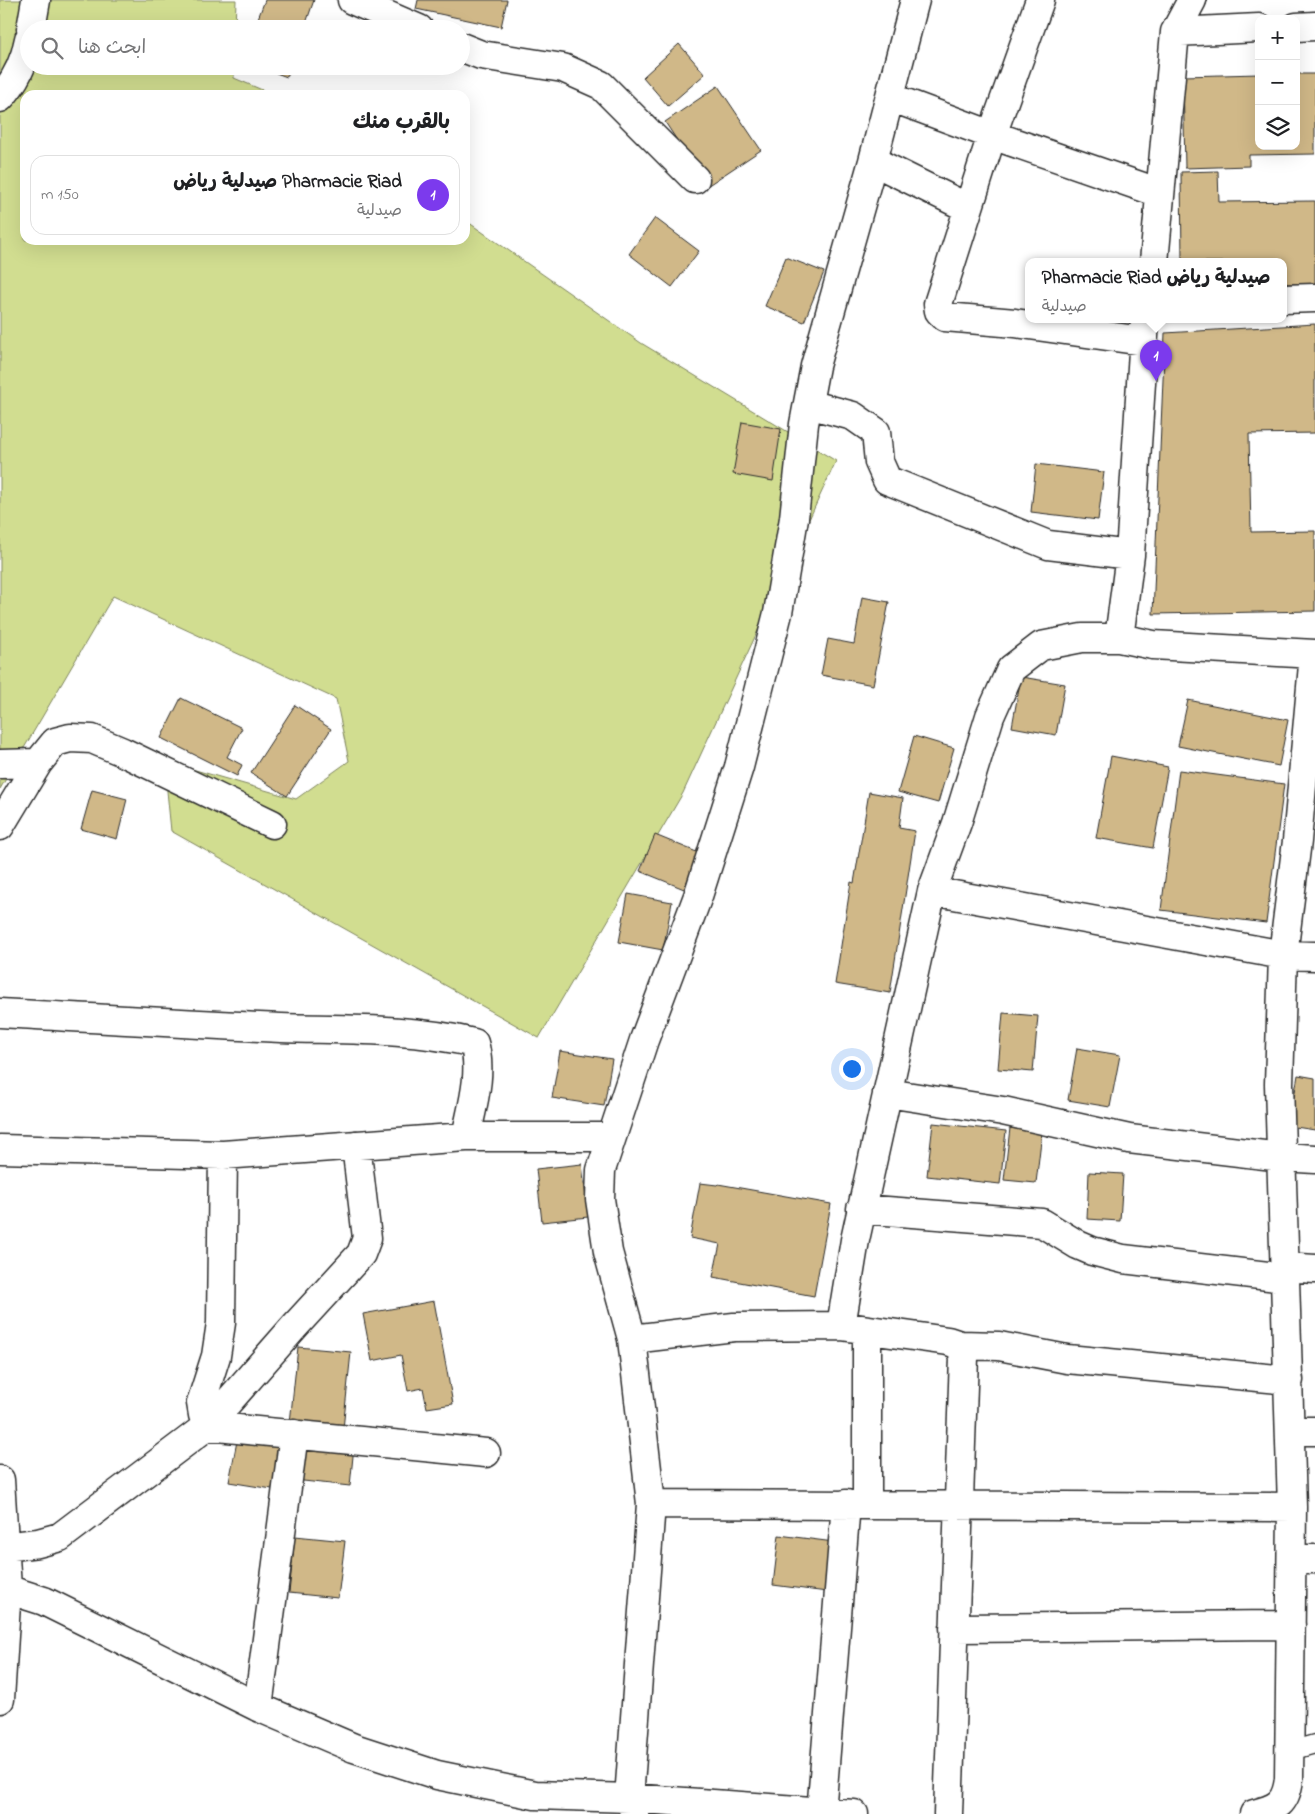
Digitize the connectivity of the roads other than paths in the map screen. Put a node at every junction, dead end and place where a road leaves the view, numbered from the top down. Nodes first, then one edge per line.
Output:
1 (36, 0) edge
2 (352, 0) edge
3 (915, 0) edge
4 (1040, 0) edge
5 (1192, 0) edge
6 (33, 20) edge
7 (398, 20) edge
8 (1315, 26) edge
9 (1300, 27) edge
10 (1255, 28) edge
11 (1175, 32) junction
12 (470, 51) edge
13 (20, 68) edge
14 (890, 97) junction
15 (0, 98) edge
16 (992, 135) junction
17 (873, 161) junction
18 (695, 179) dead end
19 (1160, 193) junction
20 (968, 208) junction
21 (1154, 258) edge
22 (1315, 298) edge
23 (1287, 299) edge
24 (1144, 330) edge
25 (808, 404) junction
26 (1130, 555) junction
27 (1119, 638) junction
28 (1314, 654) edge
29 (38, 763) junction
30 (0, 764) edge
31 (272, 824) dead end
32 (0, 826) edge
33 (1306, 842) edge
34 (932, 891) junction
35 (1283, 955) junction
36 (1315, 956) edge
37 (0, 1012) edge
38 (887, 1092) junction
39 (466, 1137) junction
40 (611, 1137) junction
41 (356, 1145) junction
42 (0, 1149) edge
43 (223, 1155) junction
44 (1282, 1157) junction
45 (1315, 1159) edge
46 (861, 1209) junction
47 (1315, 1270) edge
48 (1285, 1272) junction
49 (854, 1328) junction
50 (632, 1339) junction
51 (960, 1345) junction
52 (1288, 1380) junction
53 (207, 1426) junction
54 (1302, 1431) edge
55 (294, 1434) junction
56 (486, 1453) dead end
57 (0, 1480) edge
58 (652, 1504) junction
59 (856, 1504) junction
60 (959, 1504) junction
61 (1292, 1507) junction
62 (4, 1547) junction
63 (1303, 1559) edge
64 (3, 1588) edge
65 (1291, 1625) junction
66 (954, 1628) junction
67 (0, 1699) edge
68 (258, 1707) junction
69 (1302, 1747) edge
70 (632, 1806) edge
71 (812, 1813) edge
72 (854, 1814) edge
73 (948, 1814) edge
74 (1254, 1814) edge

1 - 6 street
2 - 7 street
3 - 14 street
4 - 16 street
5 - 11 street
8 - 9 street
10 - 11 street
11 - 19 street
12 - 18 street
13 - 15 street
14 - 16 street
14 - 17 street
16 - 19 street
16 - 20 street
17 - 20 street
17 - 25 street
19 - 21 street
20 - 24 street
22 - 23 street
24 - 26 street
25 - 26 street
25 - 40 street
26 - 27 street
27 - 28 street
27 - 34 street
28 - 33 street
29 - 30 street
29 - 31 street
29 - 32 street
33 - 35 street
34 - 35 street
34 - 38 street
35 - 36 street
35 - 44 street
37 - 39 street
38 - 44 street
38 - 46 street
39 - 40 street
39 - 41 street
40 - 50 street
41 - 43 street
41 - 53 street
42 - 43 street
43 - 53 street
44 - 45 street
44 - 48 street
46 - 48 street
46 - 49 street
47 - 48 street
48 - 52 street
49 - 50 street
49 - 51 street
49 - 59 street
50 - 58 street
51 - 52 street
51 - 60 street
52 - 54 street
53 - 55 street
53 - 62 street
54 - 61 street
55 - 56 street
55 - 68 street
57 - 62 street
58 - 59 street
58 - 70 street
59 - 60 street
59 - 71 street
60 - 61 street
60 - 66 street
61 - 63 street
62 - 64 street
63 - 65 street
64 - 67 street
64 - 68 street
65 - 66 street
65 - 69 street
66 - 73 street
68 - 70 street
69 - 74 street
70 - 71 street
71 - 72 street

